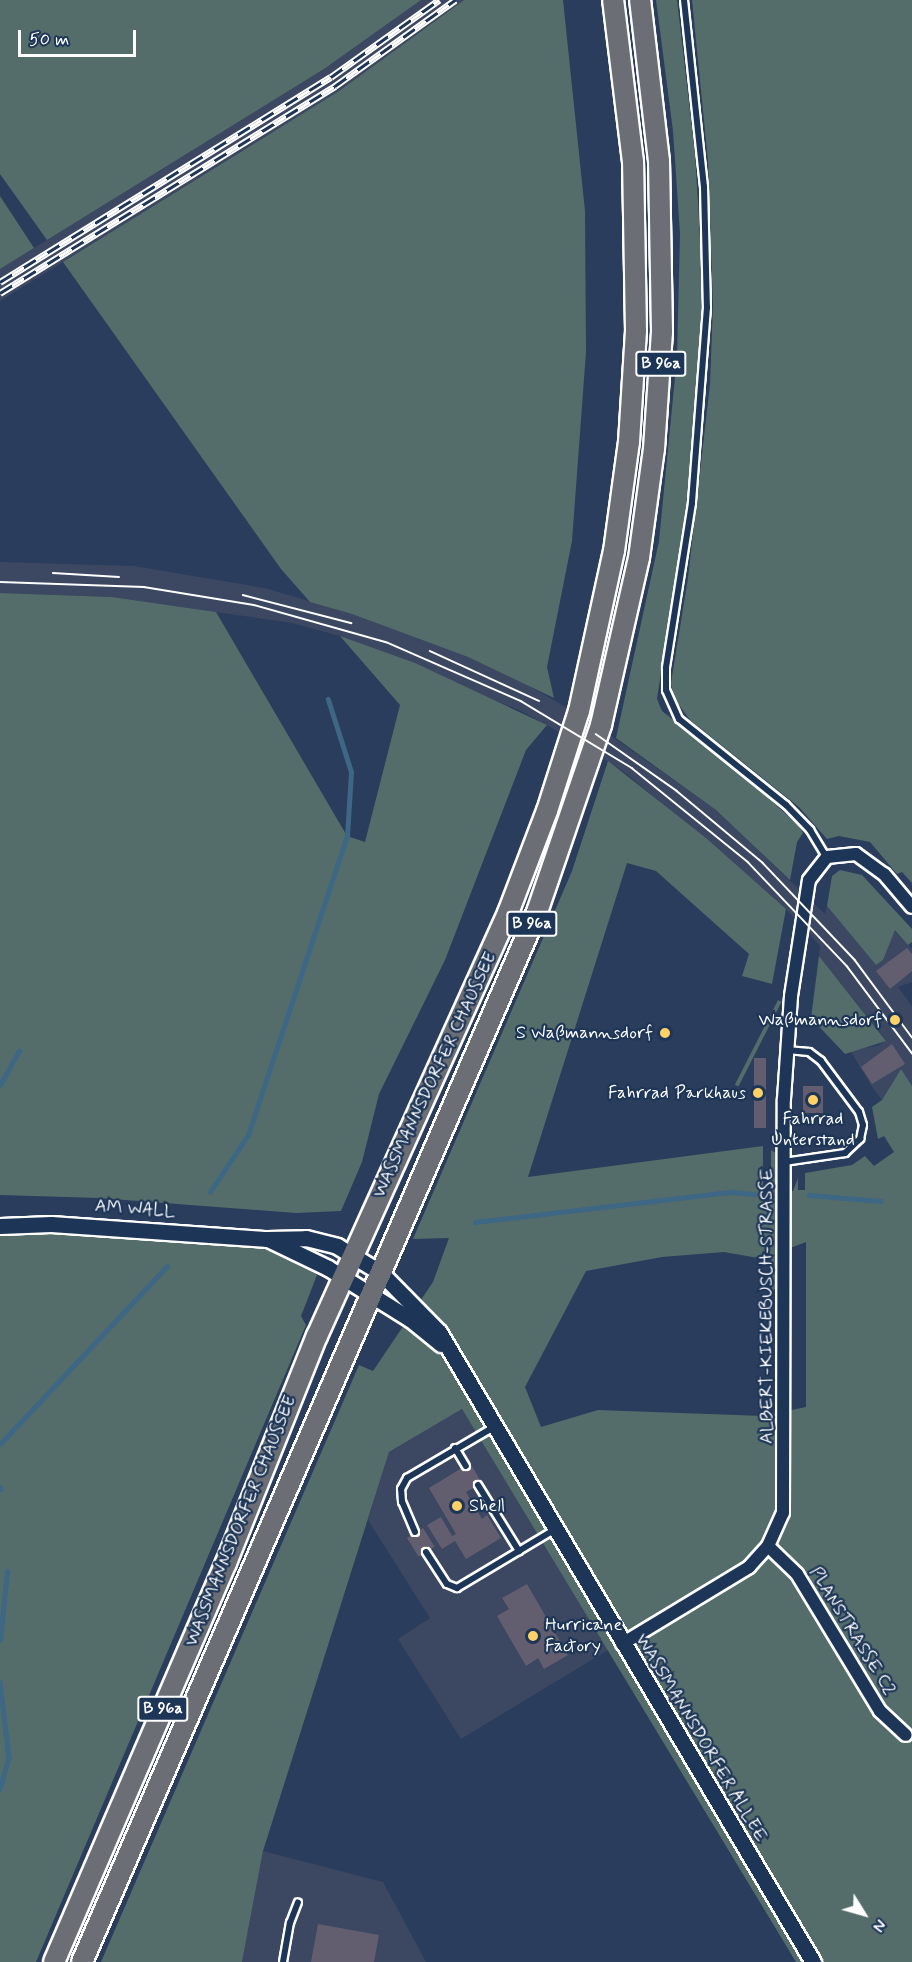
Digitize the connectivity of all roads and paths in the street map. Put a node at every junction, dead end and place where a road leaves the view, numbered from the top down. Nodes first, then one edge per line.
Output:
1 (613, 0) edge
2 (640, 0) edge
3 (684, 0) edge
4 (827, 857) junction
5 (912, 907) edge
6 (787, 1050) junction
7 (784, 1162) junction
8 (0, 1226) edge
9 (267, 1239) junction
10 (354, 1254) junction
11 (381, 1273) junction
12 (343, 1278) junction
13 (371, 1296) junction
14 (446, 1348) junction
15 (494, 1427) junction
16 (455, 1448) junction
17 (466, 1466) dead end
18 (478, 1485) dead end
19 (554, 1530) junction
20 (415, 1533) dead end
21 (768, 1546) junction
22 (519, 1551) junction
23 (426, 1552) dead end
24 (622, 1644) junction
25 (906, 1735) dead end
26 (298, 1902) dead end
27 (54, 1962) edge
28 (82, 1962) edge
29 (283, 1962) edge
30 (813, 1962) edge

1 - 10 main road, WASSMANNSDORFER CHAUSSEE / B 96a
2 - 11 main road, WASSMANNSDORFER CHAUSSEE / B 96a
3 - 4 lane
4 - 5 street
4 - 6 street, ALBERT-KIEKEBUSCH-STRASSE
6 - 7 street, ALBERT-KIEKEBUSCH-STRASSE
6 - 7 lane
7 - 21 street, ALBERT-KIEKEBUSCH-STRASSE
8 - 9 street, AM WALL
9 - 10 street, AM WALL
9 - 12 street, AM WALL
10 - 11 street, AM WALL
10 - 12 main road, WASSMANNSDORFER CHAUSSEE / B 96a
11 - 13 main road, WASSMANNSDORFER CHAUSSEE / B 96a
11 - 14 street, WASSMANNSDORFER ALLEE
12 - 13 street, WASSMANNSDORFER ALLEE
12 - 27 main road, WASSMANNSDORFER CHAUSSEE / B 96a
13 - 14 street, WASSMANNSDORFER ALLEE
13 - 28 main road, WASSMANNSDORFER CHAUSSEE / B 96a
14 - 15 street, WASSMANNSDORFER ALLEE
15 - 16 lane
15 - 19 street, WASSMANNSDORFER ALLEE
16 - 17 lane
16 - 20 lane
18 - 22 lane
19 - 22 lane
19 - 24 street, WASSMANNSDORFER ALLEE
21 - 24 street, ALBERT-KIEKEBUSCH-STRASSE
21 - 25 street, PLANSTRASSE C2
22 - 23 lane
24 - 30 street, WASSMANNSDORFER ALLEE
26 - 29 lane

